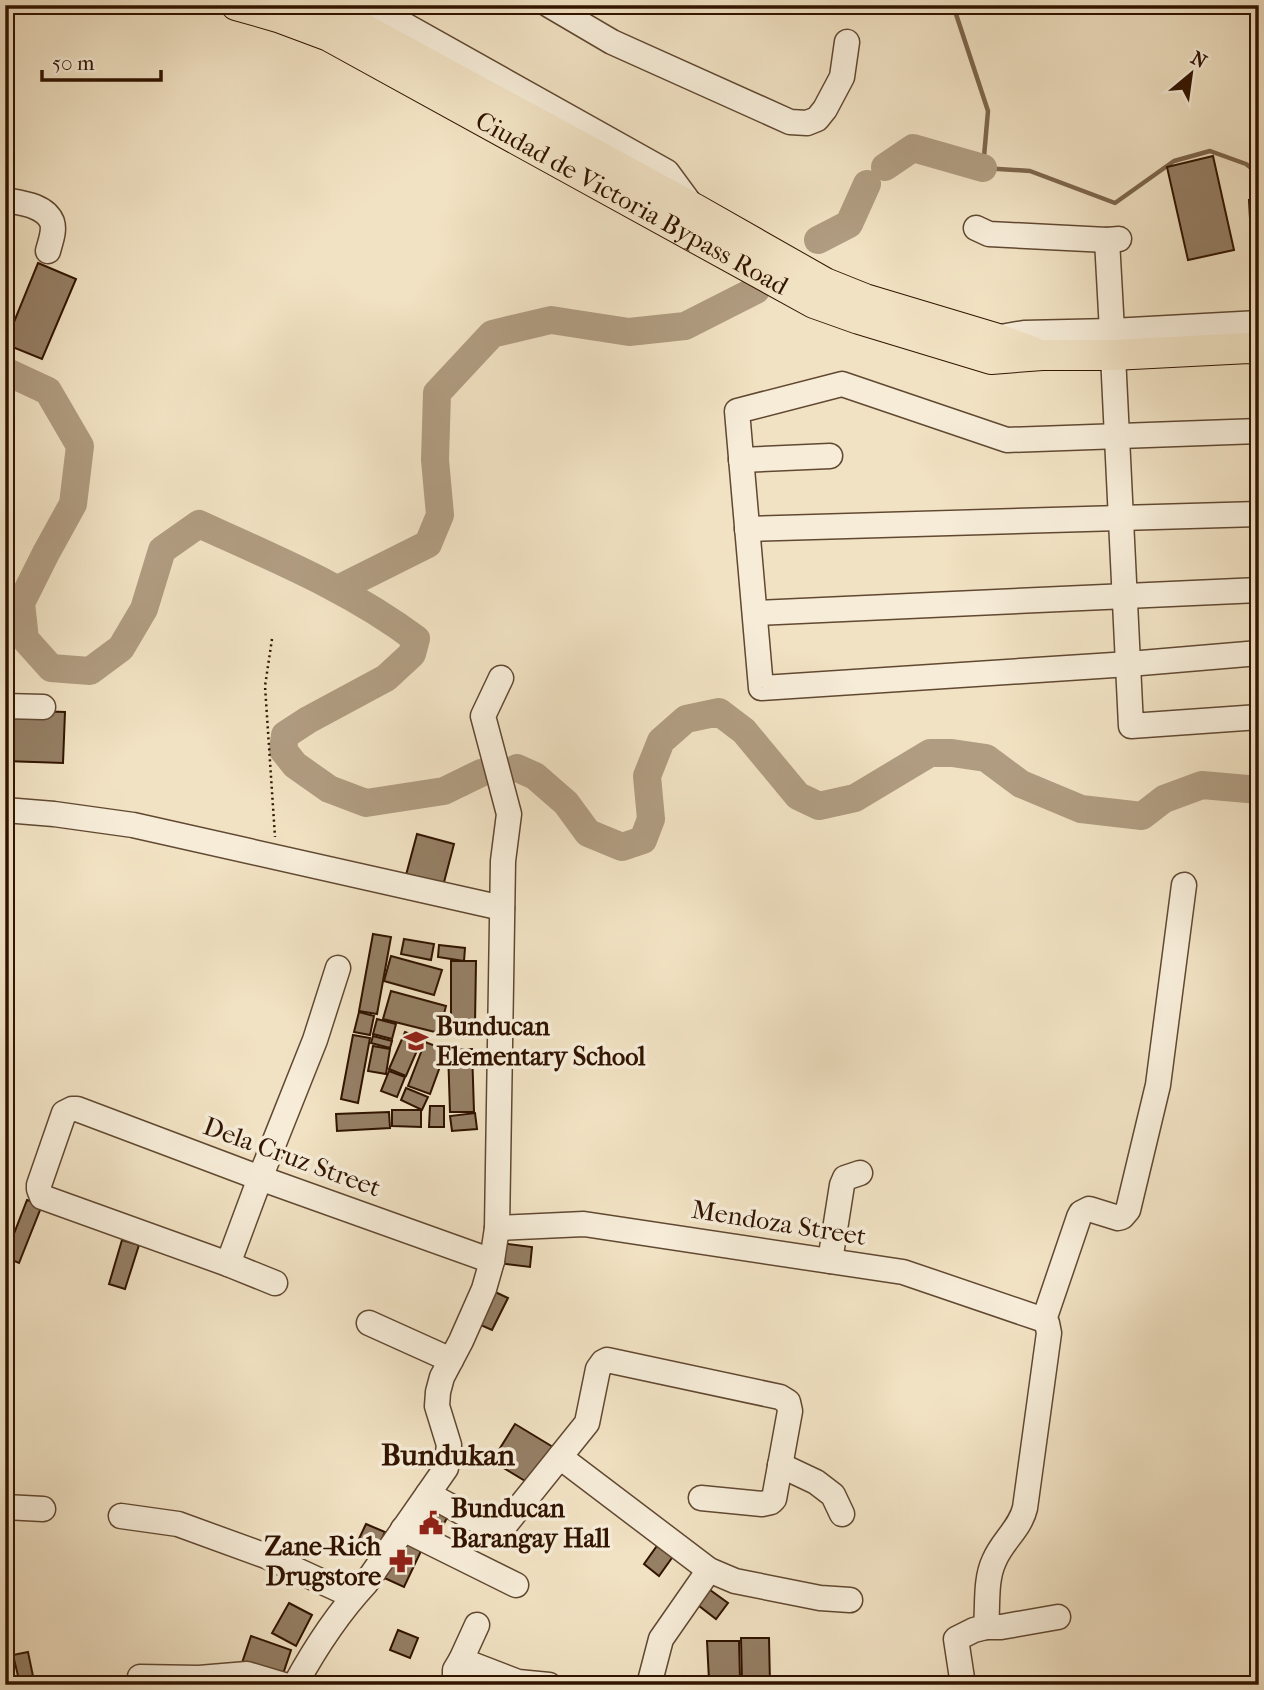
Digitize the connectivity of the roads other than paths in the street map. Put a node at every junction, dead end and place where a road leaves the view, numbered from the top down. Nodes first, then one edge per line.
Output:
1 (236, 5) edge
2 (310, 5) edge
3 (369, 5) edge
4 (549, 5) edge
5 (847, 42) dead end
6 (5, 200) edge
7 (695, 209) junction
8 (976, 228) dead end
9 (742, 249) junction
10 (48, 251) dead end
11 (819, 293) junction
12 (995, 338) junction
13 (1256, 342) edge
14 (1112, 343) junction
15 (1042, 355) junction
16 (1259, 431) edge
17 (1117, 436) junction
18 (830, 456) dead end
19 (741, 460) junction
20 (1259, 514) edge
21 (1121, 518) junction
22 (747, 529) junction
23 (1259, 590) edge
24 (1125, 596) junction
25 (755, 613) junction
26 (1259, 653) edge
27 (1129, 664) junction
28 (500, 678) dead end
29 (5, 706) edge
30 (43, 706) dead end
31 (1259, 717) edge
32 (5, 810) edge
33 (1184, 885) dead end
34 (502, 908) junction
35 (338, 968) dead end
36 (860, 1173) dead end
37 (260, 1178) junction
38 (497, 1227) junction
39 (492, 1261) junction
40 (830, 1261) junction
41 (228, 1264) junction
42 (275, 1283) dead end
43 (1044, 1320) junction
44 (369, 1323) dead end
45 (451, 1360) junction
46 (560, 1457) junction
47 (780, 1465) junction
48 (428, 1494) junction
49 (701, 1498) dead end
50 (5, 1507) edge
51 (43, 1509) dead end
52 (842, 1514) dead end
53 (121, 1516) dead end
54 (403, 1529) junction
55 (709, 1570) junction
56 (516, 1585) dead end
57 (354, 1596) junction
58 (850, 1600) dead end
59 (1058, 1617) dead end
60 (477, 1625) dead end
61 (986, 1627) junction
62 (461, 1660) junction
63 (140, 1677) dead end
64 (284, 1685) edge
65 (295, 1685) edge
66 (455, 1685) edge
67 (549, 1685) edge
68 (649, 1685) edge
69 (963, 1685) edge

1 - 9 main road, Ciudad de Victoria Bypass Road
2 - 7 main road, Ciudad de Victoria Bypass Road
3 - 7 street, Ciudad de Victoria Bypass Road
4 - 5 street
6 - 10 street
7 - 9 main road, Ciudad de Victoria Bypass Road
8 - 14 street
9 - 11 main road, Ciudad de Victoria Bypass Road
11 - 12 main road, Ciudad de Victoria Bypass Road
11 - 15 main road, Ciudad de Victoria Bypass Road
12 - 14 street
12 - 15 main road, Ciudad de Victoria Bypass Road
13 - 14 main road, Ciudad de Victoria Bypass Road
14 - 15 main road, Ciudad de Victoria Bypass Road
14 - 17 street
16 - 17 street
17 - 19 street
17 - 21 street
18 - 19 street
19 - 22 street
20 - 21 street
21 - 22 street
21 - 24 street
22 - 25 street
23 - 24 street
24 - 25 street
24 - 27 street
25 - 27 street
26 - 27 street
27 - 31 street
28 - 34 street
29 - 30 street
32 - 34 street
33 - 43 street
34 - 38 street
35 - 37 street
36 - 40 street
37 - 39 street, Dela Cruz Street
37 - 41 street
37 - 41 street, Dela Cruz Street
38 - 39 street
38 - 40 street, Mendoza Street
39 - 45 street
40 - 43 street, Mendoza Street
41 - 42 street
43 - 61 street
44 - 45 street
45 - 48 street
46 - 47 street
46 - 48 street
46 - 55 street
47 - 49 street
47 - 52 street
48 - 54 street
50 - 51 street
53 - 57 street
54 - 56 street
54 - 57 street
55 - 58 street
55 - 68 street
57 - 65 street
59 - 61 street
60 - 62 street
61 - 69 street
62 - 66 street
62 - 67 street
63 - 64 street

